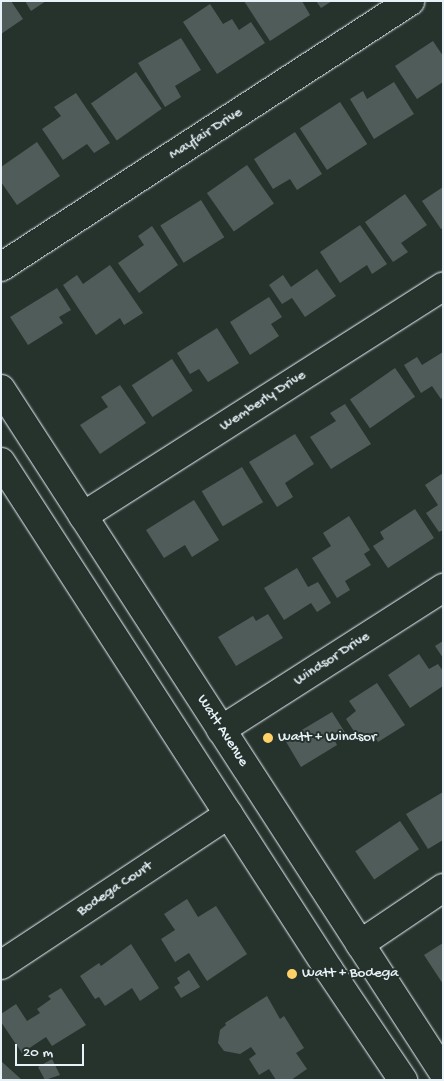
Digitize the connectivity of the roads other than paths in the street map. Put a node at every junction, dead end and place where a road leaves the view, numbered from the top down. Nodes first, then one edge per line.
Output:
1 (410, 1) edge
2 (1, 267) edge
3 (443, 287) edge
4 (1, 390) edge
5 (1, 462) edge
6 (83, 516) junction
7 (443, 588) edge
8 (221, 730) junction
9 (229, 814) junction
10 (443, 888) edge
11 (360, 944) junction
12 (1, 964) edge
13 (443, 1072) edge
14 (403, 1080) edge

1 - 2 main road, Mayfair Drive
3 - 6 main road, Wemberly Drive
4 - 6 main road, Watt Avenue
5 - 9 main road
6 - 8 main road, Watt Avenue
7 - 8 main road, Windsor Drive
8 - 11 main road, Watt Avenue
9 - 12 main road, Bodega Court
9 - 14 main road
10 - 11 main road
11 - 13 main road, Watt Avenue

